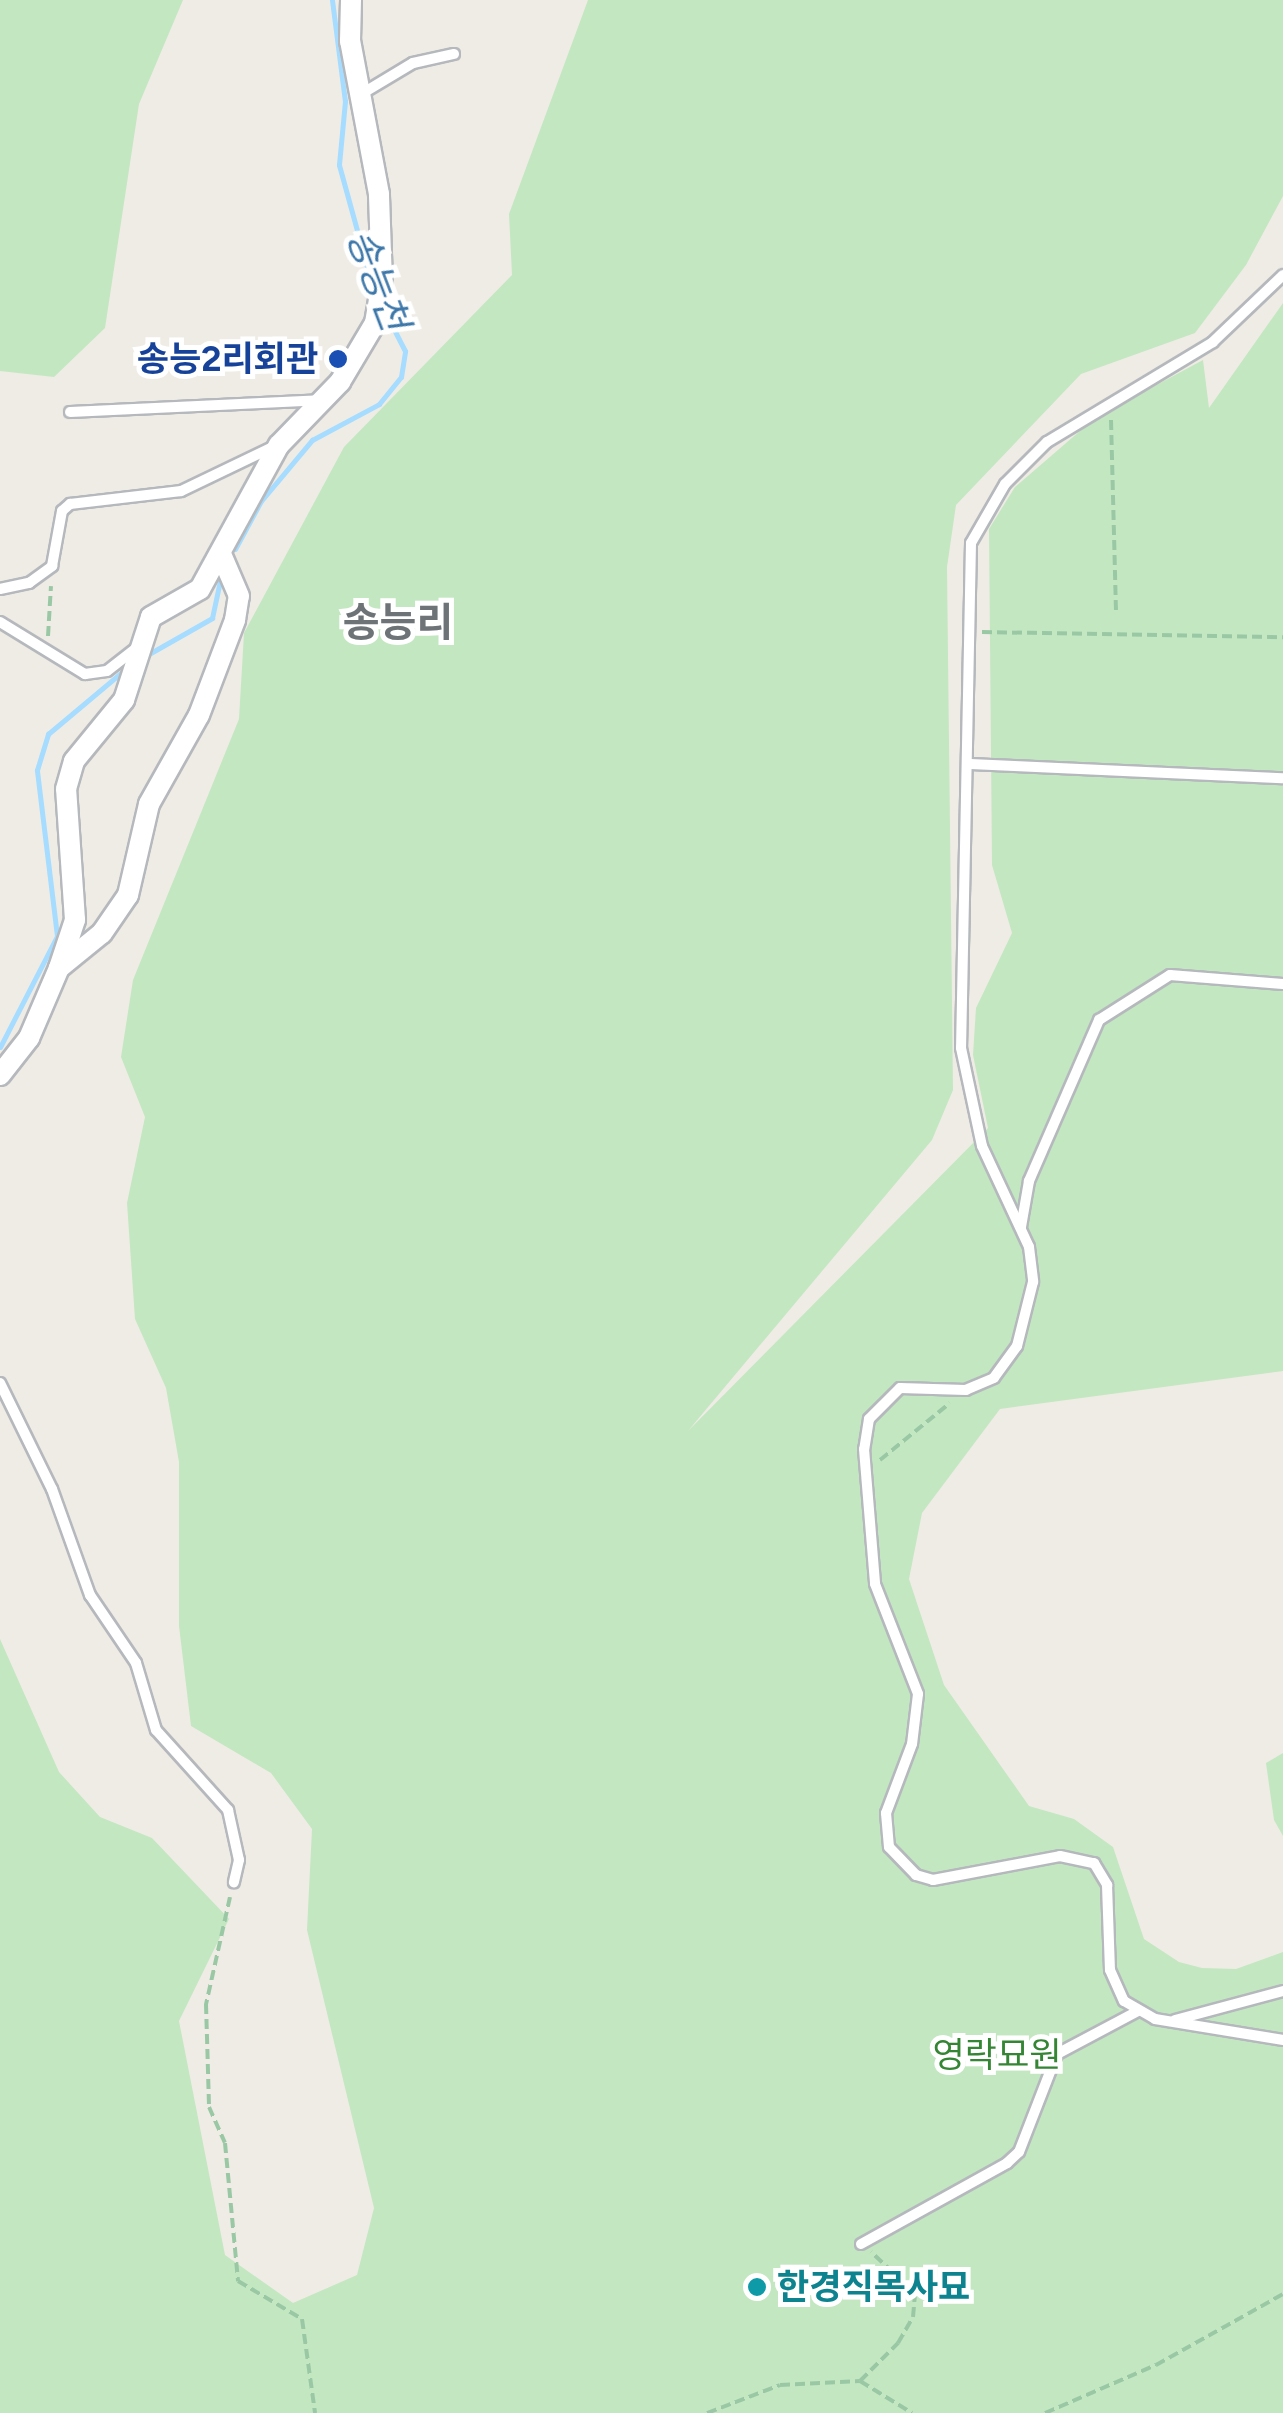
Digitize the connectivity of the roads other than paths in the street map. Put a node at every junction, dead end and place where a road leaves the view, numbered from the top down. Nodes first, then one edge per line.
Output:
1 (351, 0) edge
2 (454, 54) dead end
3 (363, 93) junction
4 (1283, 275) edge
5 (326, 399) junction
6 (70, 412) dead end
7 (279, 446) junction
8 (221, 554) junction
9 (0, 590) edge
10 (0, 622) edge
11 (137, 651) junction
12 (970, 764) junction
13 (1283, 778) edge
14 (59, 968) junction
15 (1283, 984) edge
16 (0, 1075) edge
17 (1022, 1228) junction
18 (0, 1383) edge
19 (234, 1882) road end
20 (1283, 1991) edge
21 (1138, 2011) junction
22 (1169, 2021) junction
23 (1283, 2040) edge
24 (861, 2244) road end

1 - 3 street
2 - 3 lane
3 - 5 street
4 - 12 lane
5 - 6 lane
5 - 7 street
7 - 8 street
7 - 9 lane
8 - 11 street
8 - 14 street
10 - 11 lane
11 - 14 street
12 - 13 lane
12 - 17 lane
14 - 16 street
15 - 17 lane
17 - 21 lane
18 - 19 lane
20 - 22 lane
21 - 22 lane
21 - 24 lane
22 - 23 lane

